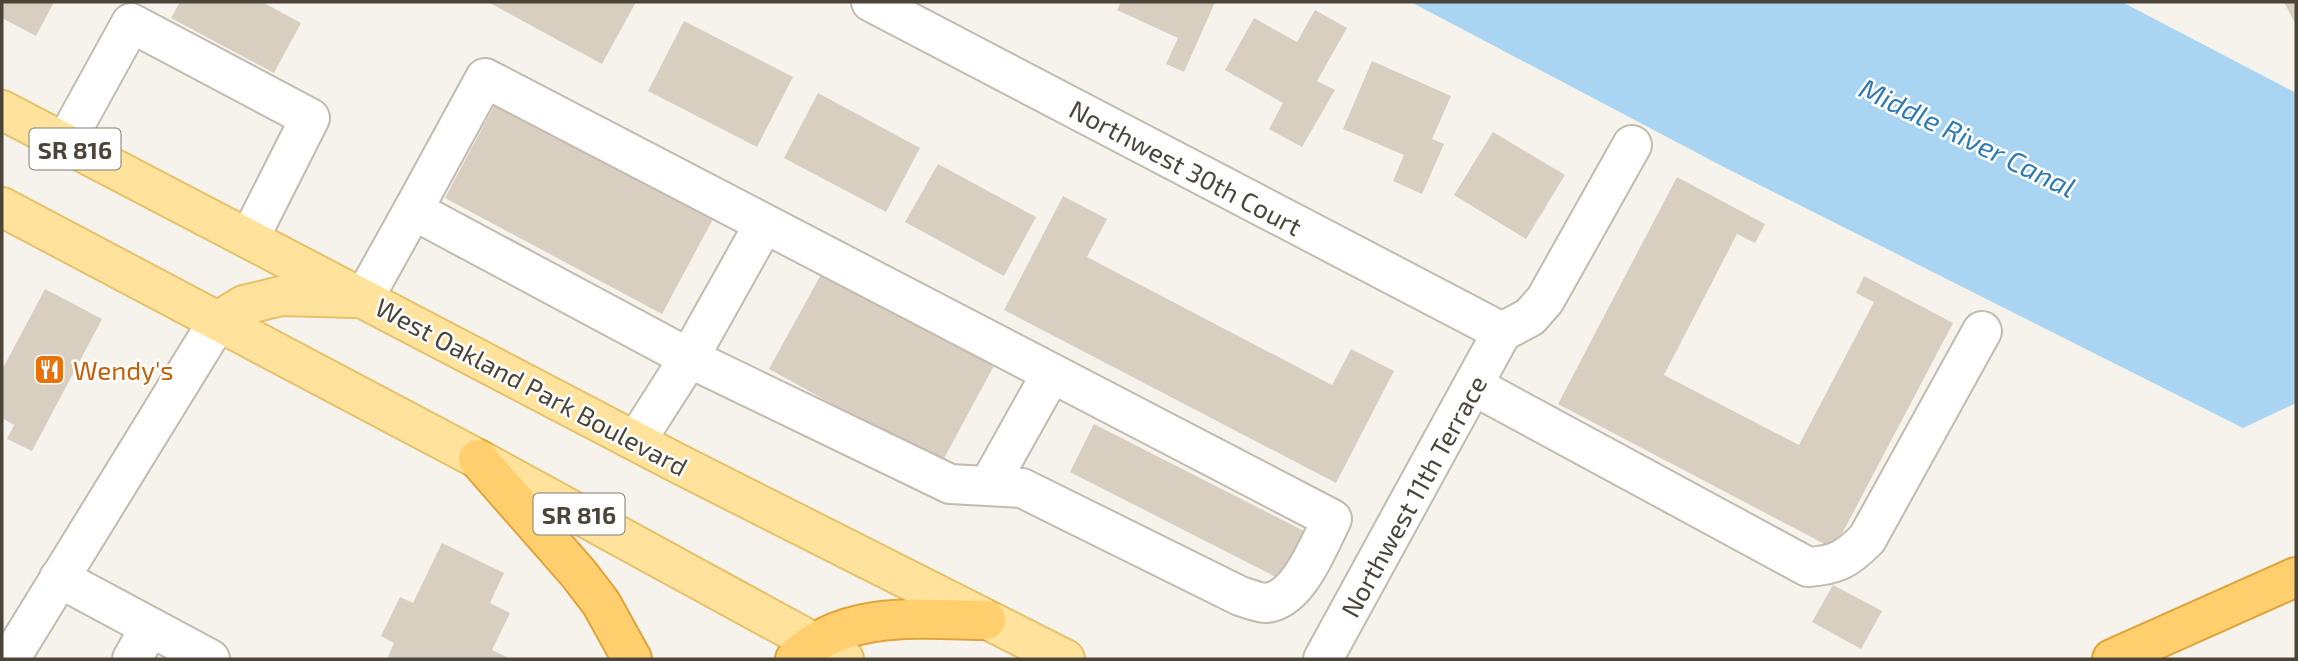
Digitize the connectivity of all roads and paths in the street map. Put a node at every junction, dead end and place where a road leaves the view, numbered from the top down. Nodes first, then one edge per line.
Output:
1 (871, 2) edge
2 (2, 110) edge
3 (65, 143) junction
4 (1632, 145) dead end
5 (2, 207) edge
6 (413, 210) junction
7 (764, 224) junction
8 (249, 239) junction
9 (364, 298) junction
10 (218, 321) junction
11 (1982, 331) dead end
12 (1502, 332) junction
13 (689, 358) junction
14 (1051, 373) junction
15 (1474, 386) junction
16 (636, 441) junction
17 (478, 458) junction
18 (989, 485) junction
19 (2296, 577) edge
20 (59, 578) junction
21 (986, 620) junction
22 (141, 643) edge
23 (817, 654) edge
24 (10, 659) edge
25 (210, 659) edge
26 (632, 659) edge
27 (1065, 659) edge
28 (1324, 659) edge
29 (2112, 659) edge

1 - 12 street, Northwest 30th Court
2 - 3 main road, West Oakland Park Boulevard / SR 816
3 - 8 main road, West Oakland Park Boulevard / SR 816
3 - 8 street
4 - 12 street
5 - 10 main road, SR 816
6 - 7 street
6 - 9 street
6 - 13 street
7 - 13 street
7 - 14 street
8 - 9 main road, West Oakland Park Boulevard / SR 816
9 - 10 main road
9 - 16 main road, West Oakland Park Boulevard / SR 816
10 - 17 main road, SR 816
10 - 20 street
11 - 15 street
12 - 15 street, Northwest 11th Terrace
13 - 16 street
13 - 18 street
14 - 18 street
14 - 18 street
15 - 28 street, Northwest 11th Terrace
16 - 21 main road, West Oakland Park Boulevard / SR 816
17 - 23 main road, SR 816
17 - 26 highway
19 - 29 highway
20 - 22 street
20 - 24 street
21 - 23 highway
21 - 27 main road, West Oakland Park Boulevard / SR 816
22 - 25 street

